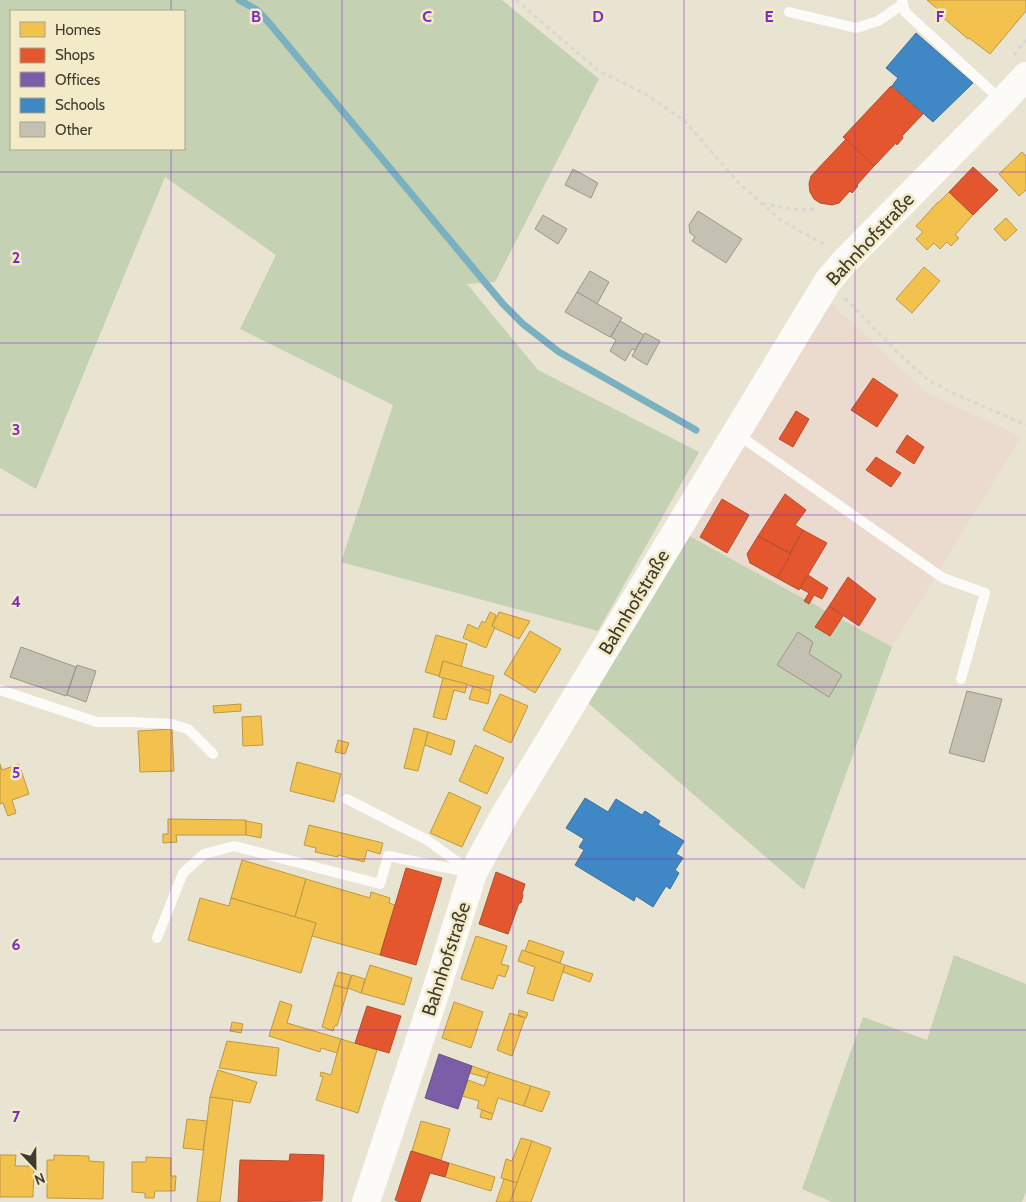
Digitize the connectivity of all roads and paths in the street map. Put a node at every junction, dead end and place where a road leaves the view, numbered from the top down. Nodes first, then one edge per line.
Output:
1 (516, 0) edge
2 (902, 2) edge
3 (789, 12) dead end
4 (1026, 76) edge
5 (1003, 101) junction
6 (760, 202) junction
7 (818, 209) dead end
8 (829, 248) dead end
9 (841, 294) dead end
10 (1026, 425) edge
11 (736, 433) junction
12 (961, 679) dead end
13 (0, 690) edge
14 (213, 754) dead end
15 (347, 799) dead end
16 (473, 873) junction
17 (157, 938) dead end
18 (366, 1202) edge

1 - 6 path
2 - 3 lane
2 - 5 lane
4 - 5 street, Bahnhofstraße
5 - 11 street, Bahnhofstraße
6 - 7 path
6 - 8 path
9 - 10 path
11 - 12 lane
11 - 16 street, Bahnhofstraße
13 - 14 lane
15 - 16 lane
16 - 17 lane
16 - 18 street, Bahnhofstraße

